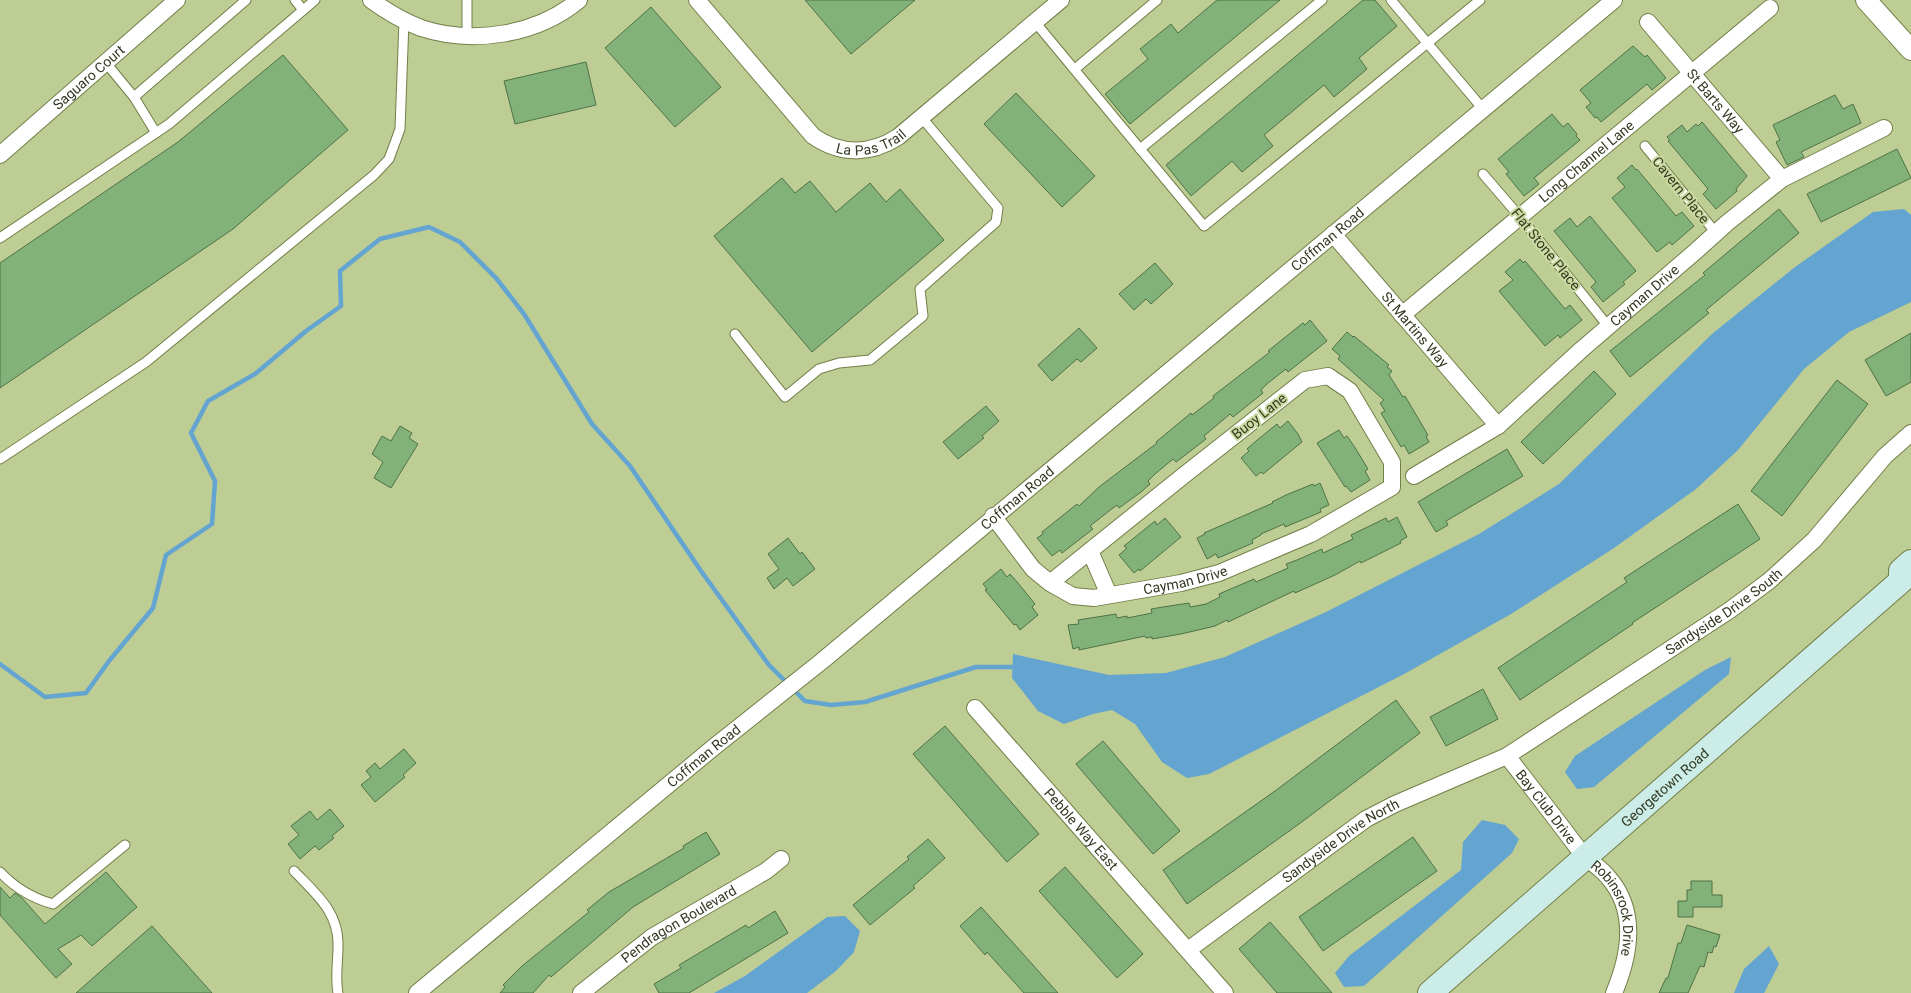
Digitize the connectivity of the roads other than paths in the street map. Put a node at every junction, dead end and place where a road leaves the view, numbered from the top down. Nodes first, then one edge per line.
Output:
1 (177, 0) edge
2 (246, 0) edge
3 (295, 0) edge
4 (315, 0) edge
5 (371, 0) edge
6 (467, 0) edge
7 (579, 0) edge
8 (697, 0) edge
9 (1062, 0) edge
10 (1157, 0) edge
11 (1322, 0) edge
12 (1390, 0) edge
13 (1480, 0) edge
14 (1614, 0) edge
15 (1866, 0) edge
16 (1770, 8) dead end
17 (303, 10) junction
18 (404, 20) junction
19 (1035, 22) junction
20 (1648, 22) dead end
21 (467, 35) junction
22 (1427, 43) junction
23 (1911, 50) edge
24 (106, 63) junction
25 (1075, 69) junction
26 (1692, 74) junction
27 (134, 97) junction
28 (1483, 109) junction
29 (922, 118) junction
30 (1884, 128) dead end
31 (156, 132) junction
32 (1645, 146) dead end
33 (1140, 149) junction
34 (0, 155) edge
35 (1483, 174) dead end
36 (1782, 179) junction
37 (1520, 217) junction
38 (1716, 233) junction
39 (1333, 234) junction
40 (0, 238) edge
41 (1402, 315) junction
42 (1608, 326) junction
43 (735, 334) dead end
44 (1498, 426) junction
45 (1911, 433) edge
46 (0, 459) edge
47 (1414, 476) dead end
48 (1392, 487) joint
49 (993, 516) junction
50 (1090, 551) junction
51 (1908, 576) edge
52 (1050, 583) junction
53 (1109, 596) junction
54 (975, 708) dead end
55 (1508, 756) junction
56 (125, 846) dead end
57 (1585, 857) junction
58 (781, 859) dead end
59 (294, 871) dead end
60 (0, 872) edge
61 (1188, 950) junction
62 (338, 993) edge
63 (417, 993) edge
64 (581, 993) edge
65 (1226, 993) edge
66 (1430, 993) edge
67 (1614, 993) edge

1 - 24 street, Saguaro Court
2 - 27 lane
3 - 17 lane
4 - 17 lane
5 - 18 street
6 - 21 lane
7 - 21 street
8 - 29 street, La Pas Trail
9 - 19 street, La Pas Trail
10 - 25 lane
11 - 33 lane
12 - 22 lane
13 - 22 lane
14 - 28 street, Coffman Road
15 - 23 street
16 - 26 street, Long Channel Lane
17 - 31 lane
18 - 21 street
18 - 46 lane
19 - 25 lane
19 - 29 street, La Pas Trail
20 - 26 street, St Barts Way
22 - 28 lane
22 - 33 lane
24 - 27 lane
24 - 34 street, Saguaro Court
25 - 33 lane
26 - 36 street, St Barts Way
26 - 37 street, Long Channel Lane
27 - 31 lane
28 - 39 street, Coffman Road
29 - 43 lane
30 - 36 street, Cayman Drive
31 - 40 lane
32 - 38 lane, Cavern Place
35 - 37 lane, Flat Stone Place
36 - 38 street, Cayman Drive
37 - 41 street, Long Channel Lane
37 - 42 lane, Flat Stone Place
38 - 42 street, Cayman Drive
39 - 41 street, St Martins Way
39 - 49 street, Coffman Road
41 - 44 street, St Martins Way
42 - 44 street, Cayman Drive
44 - 47 street, Cayman Drive
45 - 55 street, Sandyside Drive South
48 - 50 street, Buoy Lane
48 - 53 street, Cayman Drive
49 - 52 street, Cayman Drive
49 - 63 street, Coffman Road
50 - 52 street, Buoy Lane
50 - 53 street
51 - 57 main road, Georgetown Road
52 - 53 street, Cayman Drive
54 - 61 street, Pebble Way East
55 - 57 street, Bay Club Drive
55 - 61 street, Sandyside Drive North
56 - 60 lane
57 - 66 main road, Georgetown Road
57 - 67 street, Robinsrock Drive
58 - 64 street, Pendragon Boulevard
59 - 62 lane
61 - 65 street, Pebble Way East

